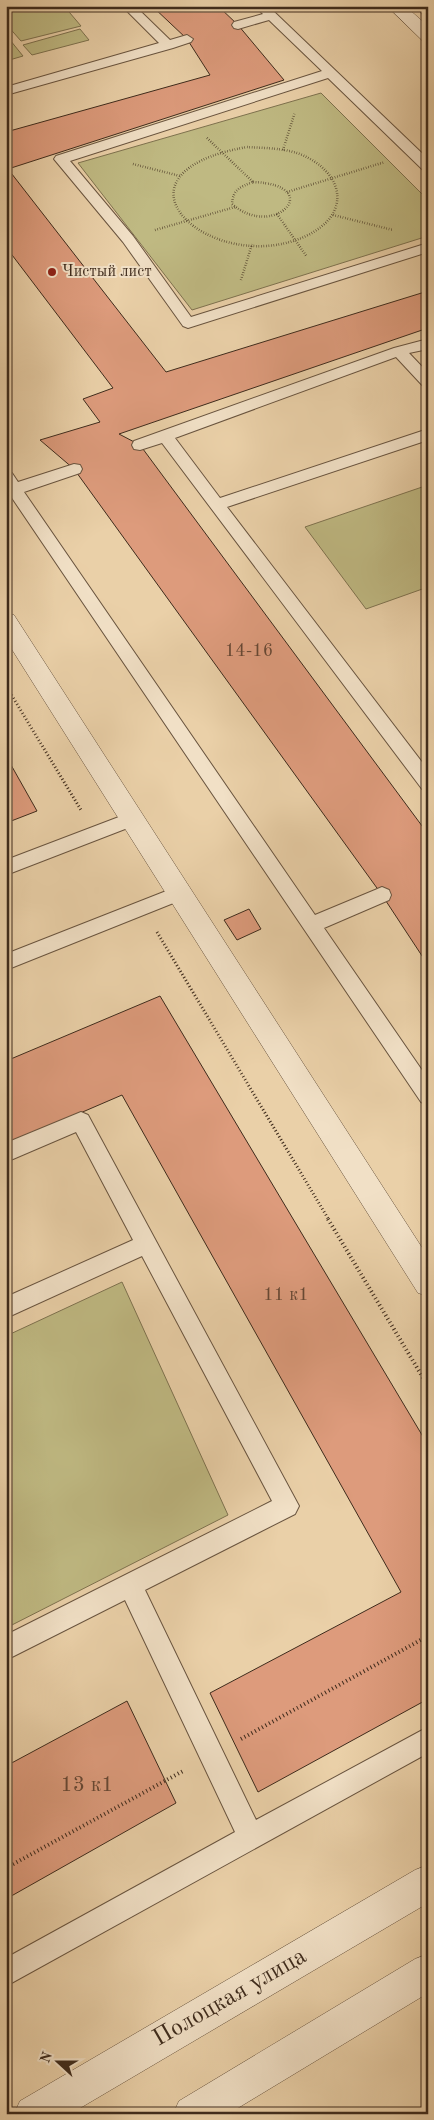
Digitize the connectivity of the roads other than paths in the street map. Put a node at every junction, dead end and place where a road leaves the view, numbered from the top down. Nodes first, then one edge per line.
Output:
1 (128, 6) edge
2 (395, 6) edge
3 (424, 6) edge
4 (428, 10) edge
5 (266, 11) edge
6 (238, 25) dead end
7 (428, 36) edge
8 (187, 39) dead end
9 (168, 45) junction
10 (330, 73) junction
11 (6, 91) edge
12 (428, 167) edge
13 (428, 247) edge
14 (428, 344) edge
15 (399, 351) junction
16 (428, 383) edge
17 (428, 434) edge
18 (165, 436) junction
19 (140, 445) dead end
20 (74, 469) dead end
21 (10, 483) edge
22 (217, 505) junction
23 (6, 621) edge
24 (428, 784) edge
25 (132, 819) junction
26 (6, 868) edge
27 (179, 893) junction
28 (382, 895) dead end
29 (312, 925) junction
30 (6, 962) edge
31 (428, 1096) edge
32 (6, 1153) edge
33 (146, 1244) junction
34 (428, 1283) edge
35 (6, 1308) edge
36 (131, 1586) junction
37 (6, 1648) edge
38 (428, 1739) edge
39 (251, 1837) junction
40 (428, 1883) edge
41 (428, 1972) edge
42 (6, 1973) edge
43 (33, 2114) edge
44 (192, 2114) edge

1 - 9 lane
2 - 7 street
3 - 4 street
5 - 6 lane
5 - 10 lane
8 - 9 lane
9 - 11 lane
10 - 12 lane
10 - 13 lane
14 - 15 lane
15 - 16 lane
15 - 18 lane
17 - 22 lane
18 - 19 lane
18 - 22 lane
20 - 21 lane
21 - 29 lane
22 - 24 lane
23 - 25 street
25 - 26 lane
25 - 27 street
27 - 30 lane
27 - 34 street
28 - 29 lane
29 - 31 lane
32 - 33 lane
33 - 35 lane
33 - 36 lane
36 - 37 lane
36 - 39 lane
38 - 39 lane
39 - 42 lane
40 - 43 street, Полоцкая улица
41 - 44 street

